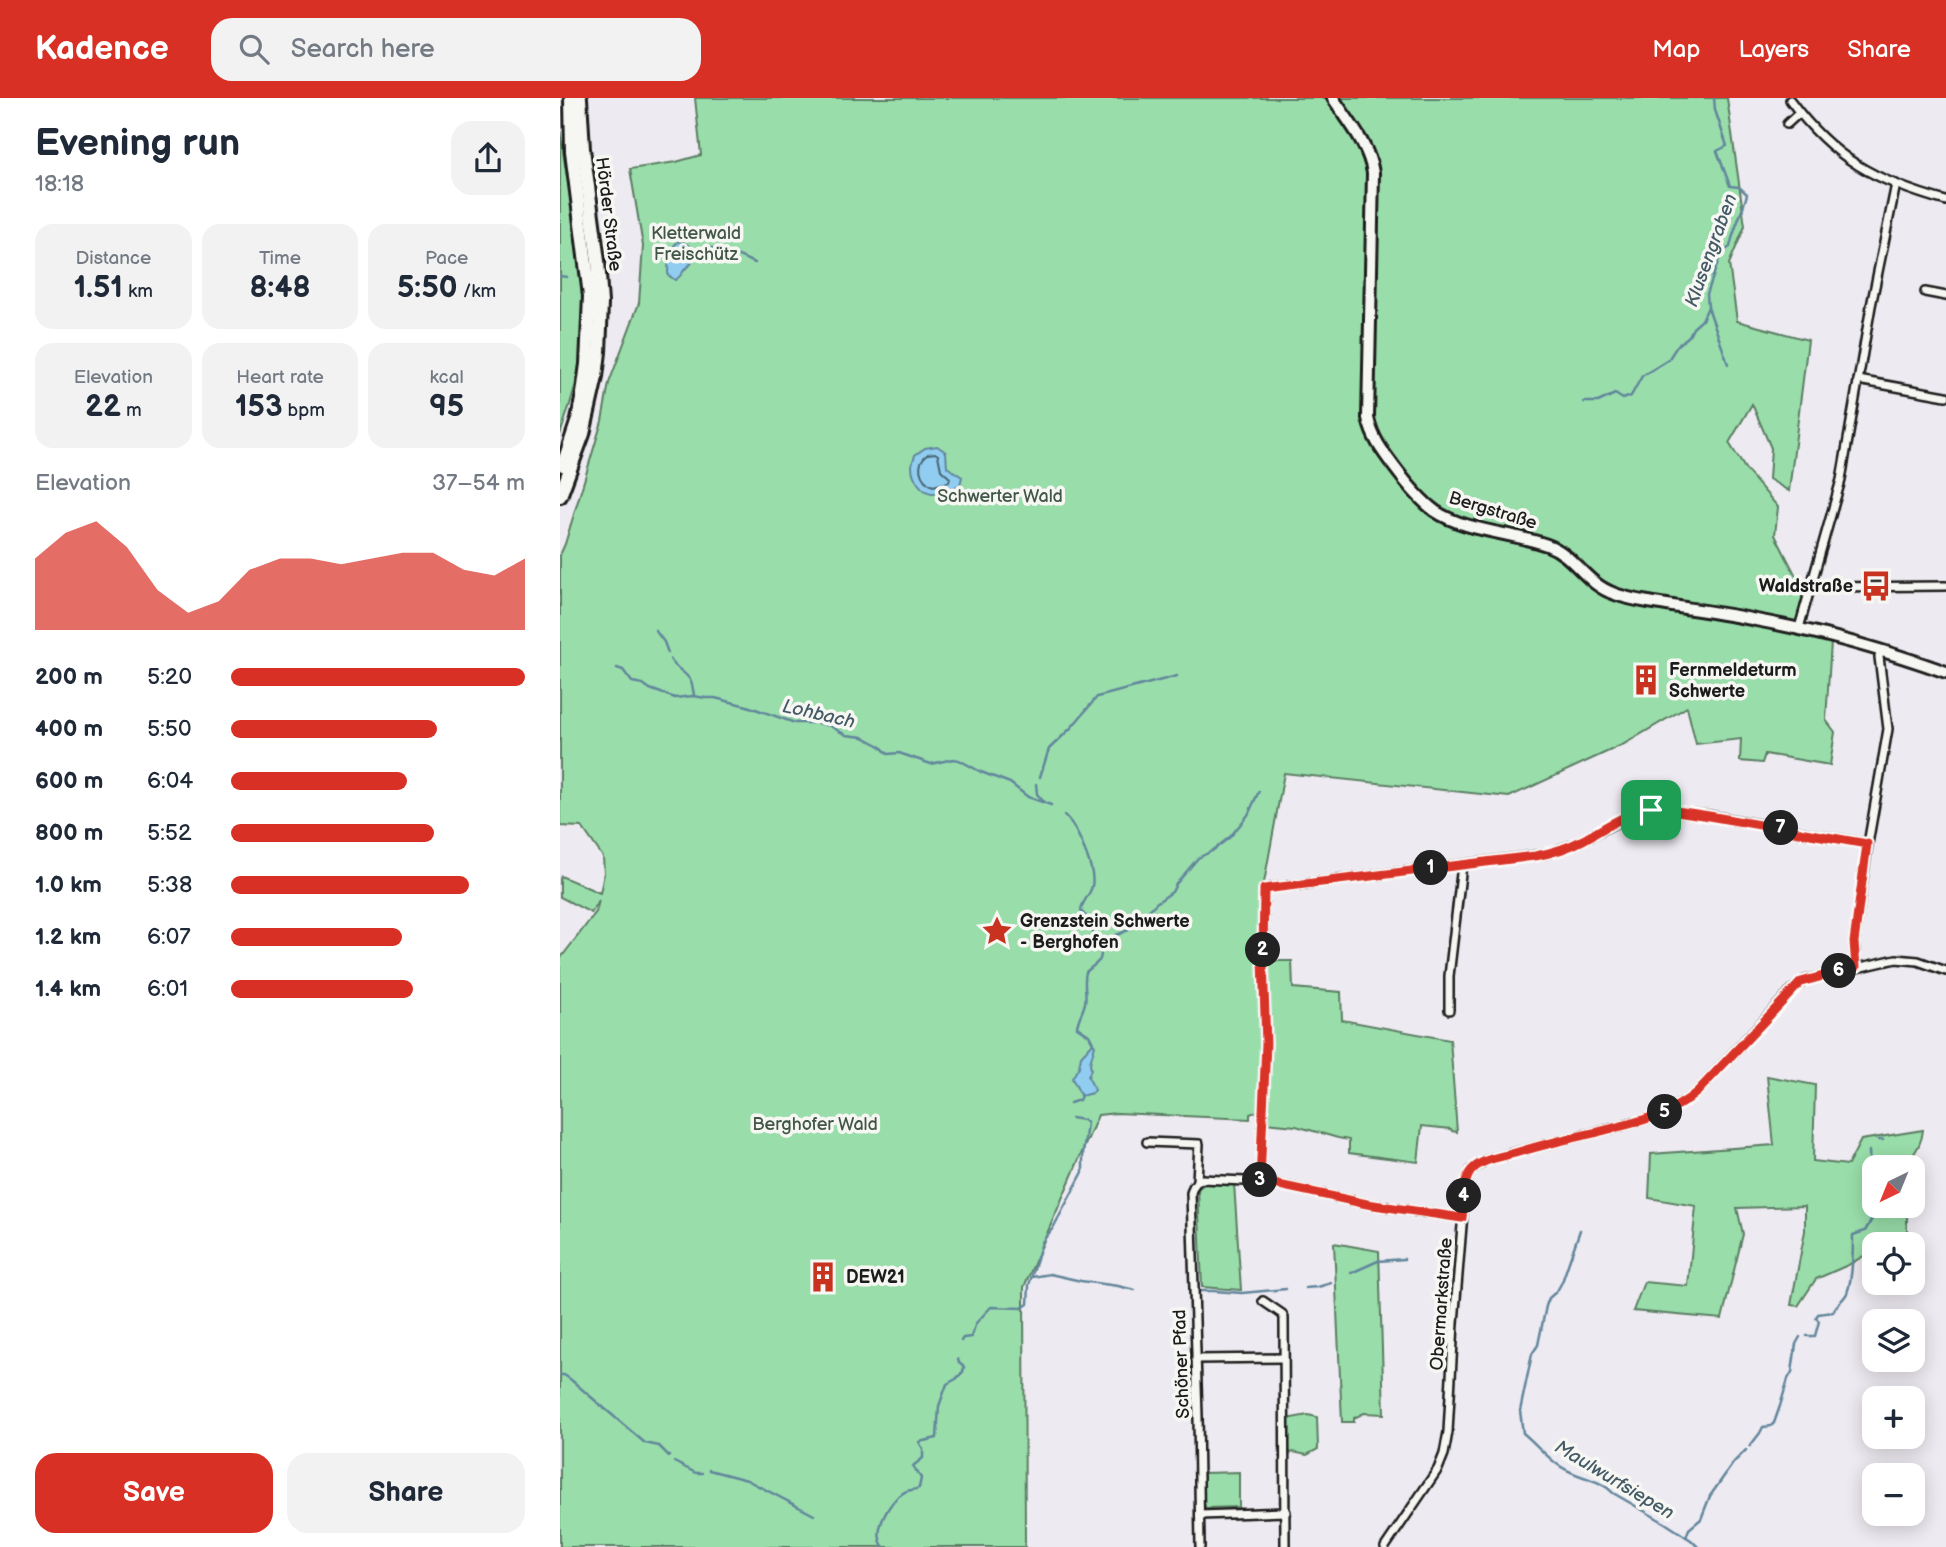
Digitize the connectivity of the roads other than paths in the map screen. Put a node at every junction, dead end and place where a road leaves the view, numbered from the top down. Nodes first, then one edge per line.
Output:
1 (572, 98) edge
2 (580, 98) edge
3 (1333, 98) edge
4 (1790, 100) dead end
5 (1799, 113) junction
6 (1787, 124) dead end
7 (1896, 184) junction
8 (1946, 201) edge
9 (1925, 292) dead end
10 (1946, 296) edge
11 (1858, 380) junction
12 (1946, 396) edge
13 (560, 472) edge
14 (560, 496) edge
15 (1946, 586) edge
16 (1811, 589) junction
17 (1799, 628) junction
18 (1881, 650) junction
19 (1946, 672) edge
20 (1867, 844) junction
21 (1462, 865) junction
22 (1856, 967) junction
23 (1946, 971) edge
24 (1449, 1010) dead end
25 (1147, 1142) dead end
26 (1197, 1181) junction
27 (1260, 1181) junction
28 (1462, 1218) junction
29 (1263, 1301) dead end
30 (1283, 1357) junction
31 (1196, 1359) junction
32 (1286, 1512) junction
33 (1200, 1515) junction
34 (1200, 1547) edge
35 (1285, 1547) edge
36 (1385, 1547) edge

1 - 13 main road, Hörder Straße
2 - 14 main road, Hörder Straße
3 - 17 main road, Bergstraße
4 - 5 street
5 - 6 street
5 - 7 street
7 - 8 street
7 - 11 street
9 - 10 street
11 - 12 street
11 - 16 street
15 - 16 street
16 - 17 street
17 - 18 main road, Bergstraße
18 - 19 main road, Bergstraße
18 - 20 street
20 - 21 street
20 - 22 street
21 - 24 street
21 - 27 street
22 - 23 street, Obermarkstraße
22 - 28 street, Obermarkstraße
25 - 26 street, Schöner Pfad
26 - 27 street
26 - 31 street, Schöner Pfad
27 - 28 street
28 - 36 street, Obermarkstraße
29 - 30 street
30 - 31 street
30 - 32 street
31 - 33 street, Schöner Pfad
32 - 33 street
32 - 35 street
33 - 34 street, Schöner Pfad

